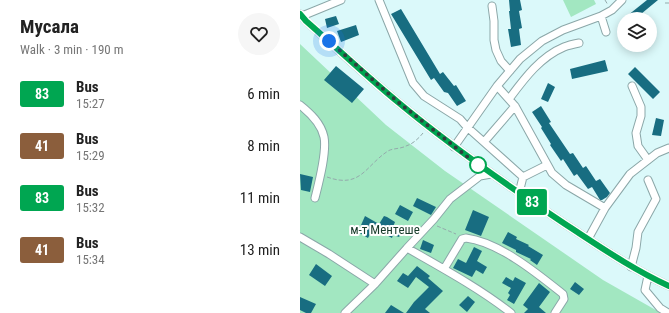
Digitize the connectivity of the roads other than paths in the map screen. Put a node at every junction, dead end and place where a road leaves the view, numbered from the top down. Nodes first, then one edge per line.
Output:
1 (341, 0) edge
2 (379, 0) edge
3 (622, 0) edge
4 (492, 6) dead end
5 (601, 16) junction
6 (302, 17) edge
7 (606, 32) dead end
8 (579, 43) dead end
9 (510, 71) junction
10 (497, 86) junction
11 (632, 86) dead end
12 (509, 99) junction
13 (300, 105) edge
14 (515, 106) junction
15 (467, 127) junction
16 (484, 142) junction
17 (454, 147) junction
18 (669, 148) edge
19 (648, 160) junction
20 (548, 165) junction
21 (491, 174) junction
22 (523, 177) junction
23 (648, 180) dead end
24 (519, 193) junction
25 (315, 198) dead end
26 (605, 208) junction
27 (300, 237) edge
28 (588, 239) junction
29 (407, 248) junction
30 (630, 266) junction
31 (444, 269) junction
32 (648, 276) junction
33 (375, 284) junction
34 (669, 286) edge
35 (345, 313) edge
36 (512, 313) edge
37 (555, 313) edge
38 (668, 313) edge

1 - 6 street
2 - 15 street
3 - 5 street
4 - 9 street
5 - 7 street
5 - 9 street
6 - 17 street
8 - 12 street
9 - 10 street
10 - 12 street
10 - 15 street
11 - 19 street
12 - 14 street
13 - 25 street
14 - 16 street
14 - 20 street
15 - 16 street
15 - 17 street
16 - 22 street
17 - 21 street
18 - 19 street
19 - 26 street
20 - 22 street
20 - 26 street
21 - 24 street
21 - 29 street
22 - 24 street
23 - 30 street
24 - 28 street
26 - 28 street
27 - 33 street
28 - 30 street
29 - 31 street
29 - 33 street
30 - 32 street
31 - 36 street
31 - 37 street
32 - 34 street
32 - 38 street
33 - 35 street

